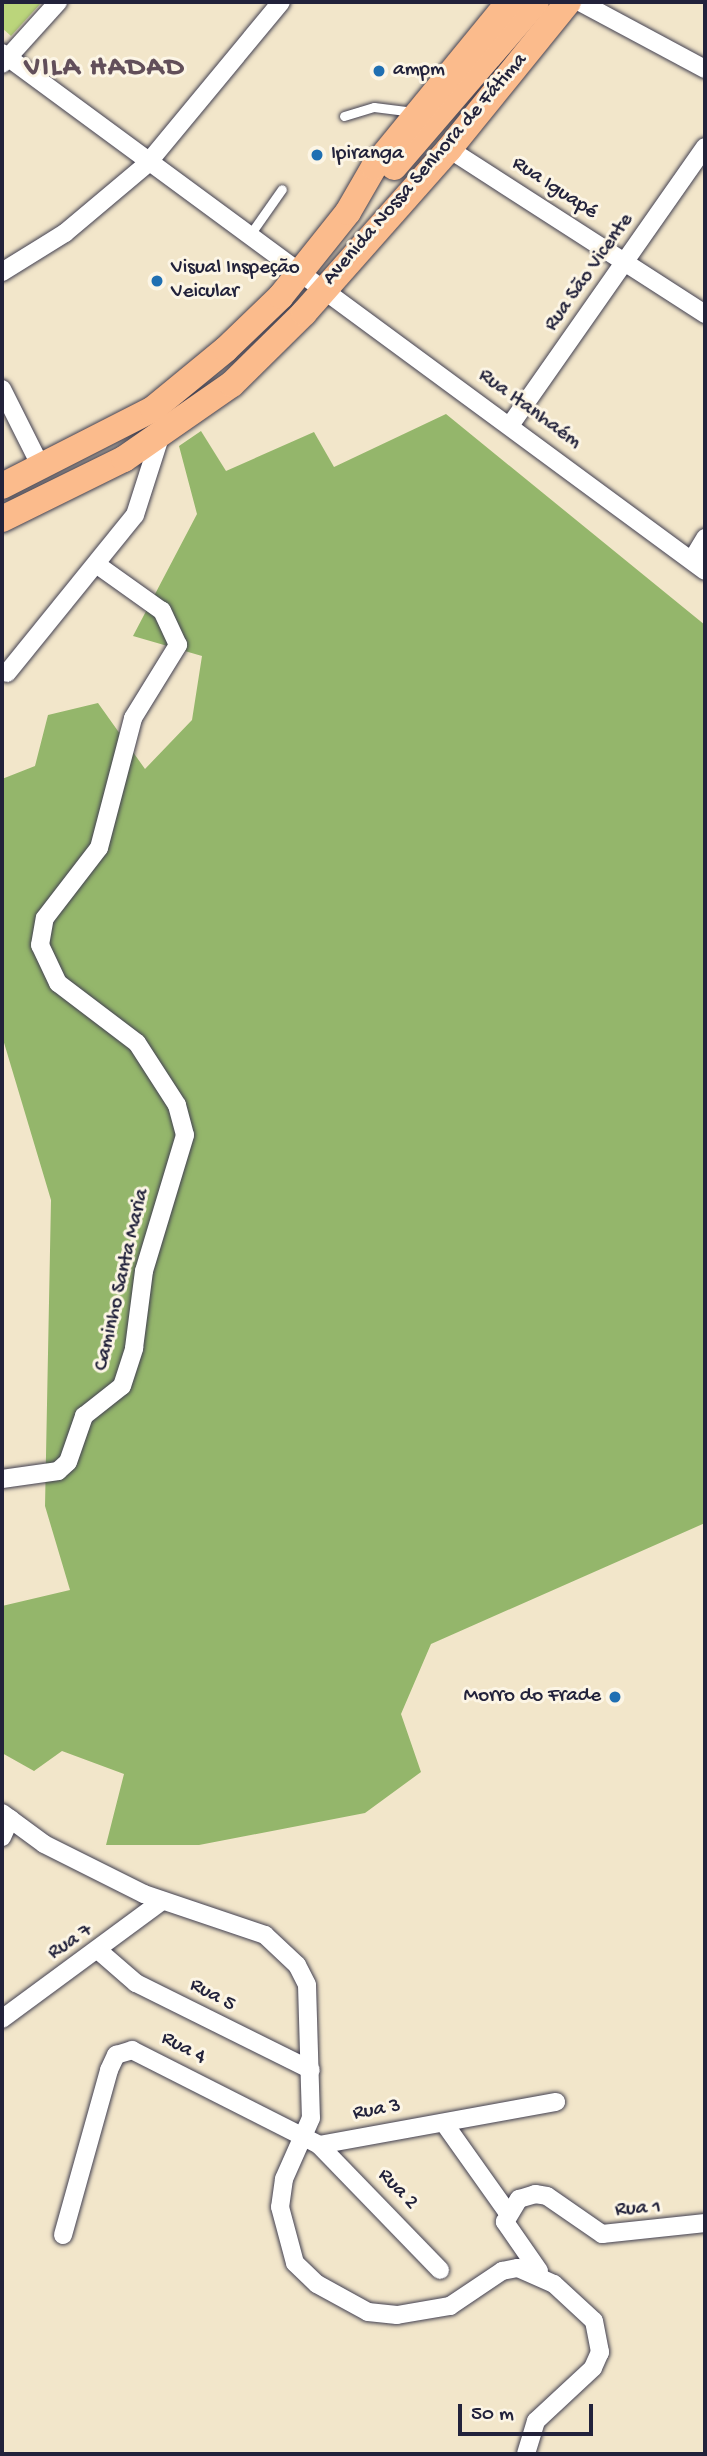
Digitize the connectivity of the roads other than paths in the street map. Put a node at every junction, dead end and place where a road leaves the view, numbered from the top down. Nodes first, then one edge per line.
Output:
1 (58, 2) edge
2 (281, 2) edge
3 (509, 2) edge
4 (536, 2) edge
5 (568, 2) edge
6 (580, 2) edge
7 (4, 59) edge
8 (705, 69) edge
9 (419, 113) junction
10 (344, 116) dead end
11 (705, 147) edge
12 (449, 149) junction
13 (147, 164) junction
14 (282, 189) dead end
15 (348, 212) junction
16 (247, 238) junction
17 (626, 263) junction
18 (2, 272) edge
19 (297, 275) junction
20 (321, 292) junction
21 (705, 314) edge
22 (2, 389) edge
23 (511, 424) junction
24 (161, 434) junction
25 (41, 467) junction
26 (2, 486) edge
27 (2, 519) edge
28 (705, 538) edge
29 (96, 564) junction
30 (698, 566) edge
31 (7, 673) dead end
32 (2, 1479) edge
33 (6, 1816) edge
34 (2, 1837) edge
35 (162, 1901) junction
36 (99, 1951) junction
37 (2, 2019) edge
38 (311, 2070) junction
39 (556, 2102) dead end
40 (444, 2123) junction
41 (302, 2139) junction
42 (319, 2145) junction
43 (508, 2213) junction
44 (705, 2223) edge
45 (63, 2235) dead end
46 (440, 2270) dead end
47 (547, 2279) junction
48 (526, 2454) edge

1 - 7 street
2 - 13 street
3 - 9 main road, Avenida Nossa Senhora de Fátima
4 - 15 main road
5 - 12 main road, Avenida Nossa Senhora de Fátima
6 - 8 street
7 - 13 street, Rua Itanhaém
9 - 10 lane
9 - 15 main road, Avenida Nossa Senhora de Fátima
11 - 17 street, Rua São Vicente
12 - 17 street, Rua Iguapé
12 - 20 main road, Avenida Nossa Senhora de Fátima
13 - 16 street, Rua Itanhaém
13 - 18 street
14 - 16 lane
15 - 19 main road, Avenida Nossa Senhora de Fátima
16 - 19 street, Rua Itanhaém
17 - 21 street, Rua Iguapé
17 - 23 street, Rua São Vicente
19 - 20 street, Rua Itanhaém
19 - 25 main road, Avenida Nossa Senhora de Fátima
20 - 23 street, Rua Itanhaém
20 - 24 main road, Avenida Nossa Senhora de Fátima
22 - 25 street
23 - 30 street, Rua Itanhaém
24 - 27 main road, Avenida Nossa Senhora de Fátima
24 - 29 street
25 - 26 main road, Avenida Nossa Senhora de Fátima
28 - 30 street
29 - 31 street
29 - 32 street, Caminho Santa Maria
33 - 34 street
33 - 35 street
35 - 36 street, Rua 7
35 - 38 street
36 - 37 street, Rua 7
36 - 38 street, Rua 5
38 - 41 street
39 - 40 street, Rua 3
40 - 42 street, Rua 3
40 - 43 street
41 - 42 street, Rua 4
41 - 45 street, Rua 4
41 - 47 street
42 - 46 street, Rua 2
43 - 44 street, Rua 1
43 - 47 street
47 - 48 street

